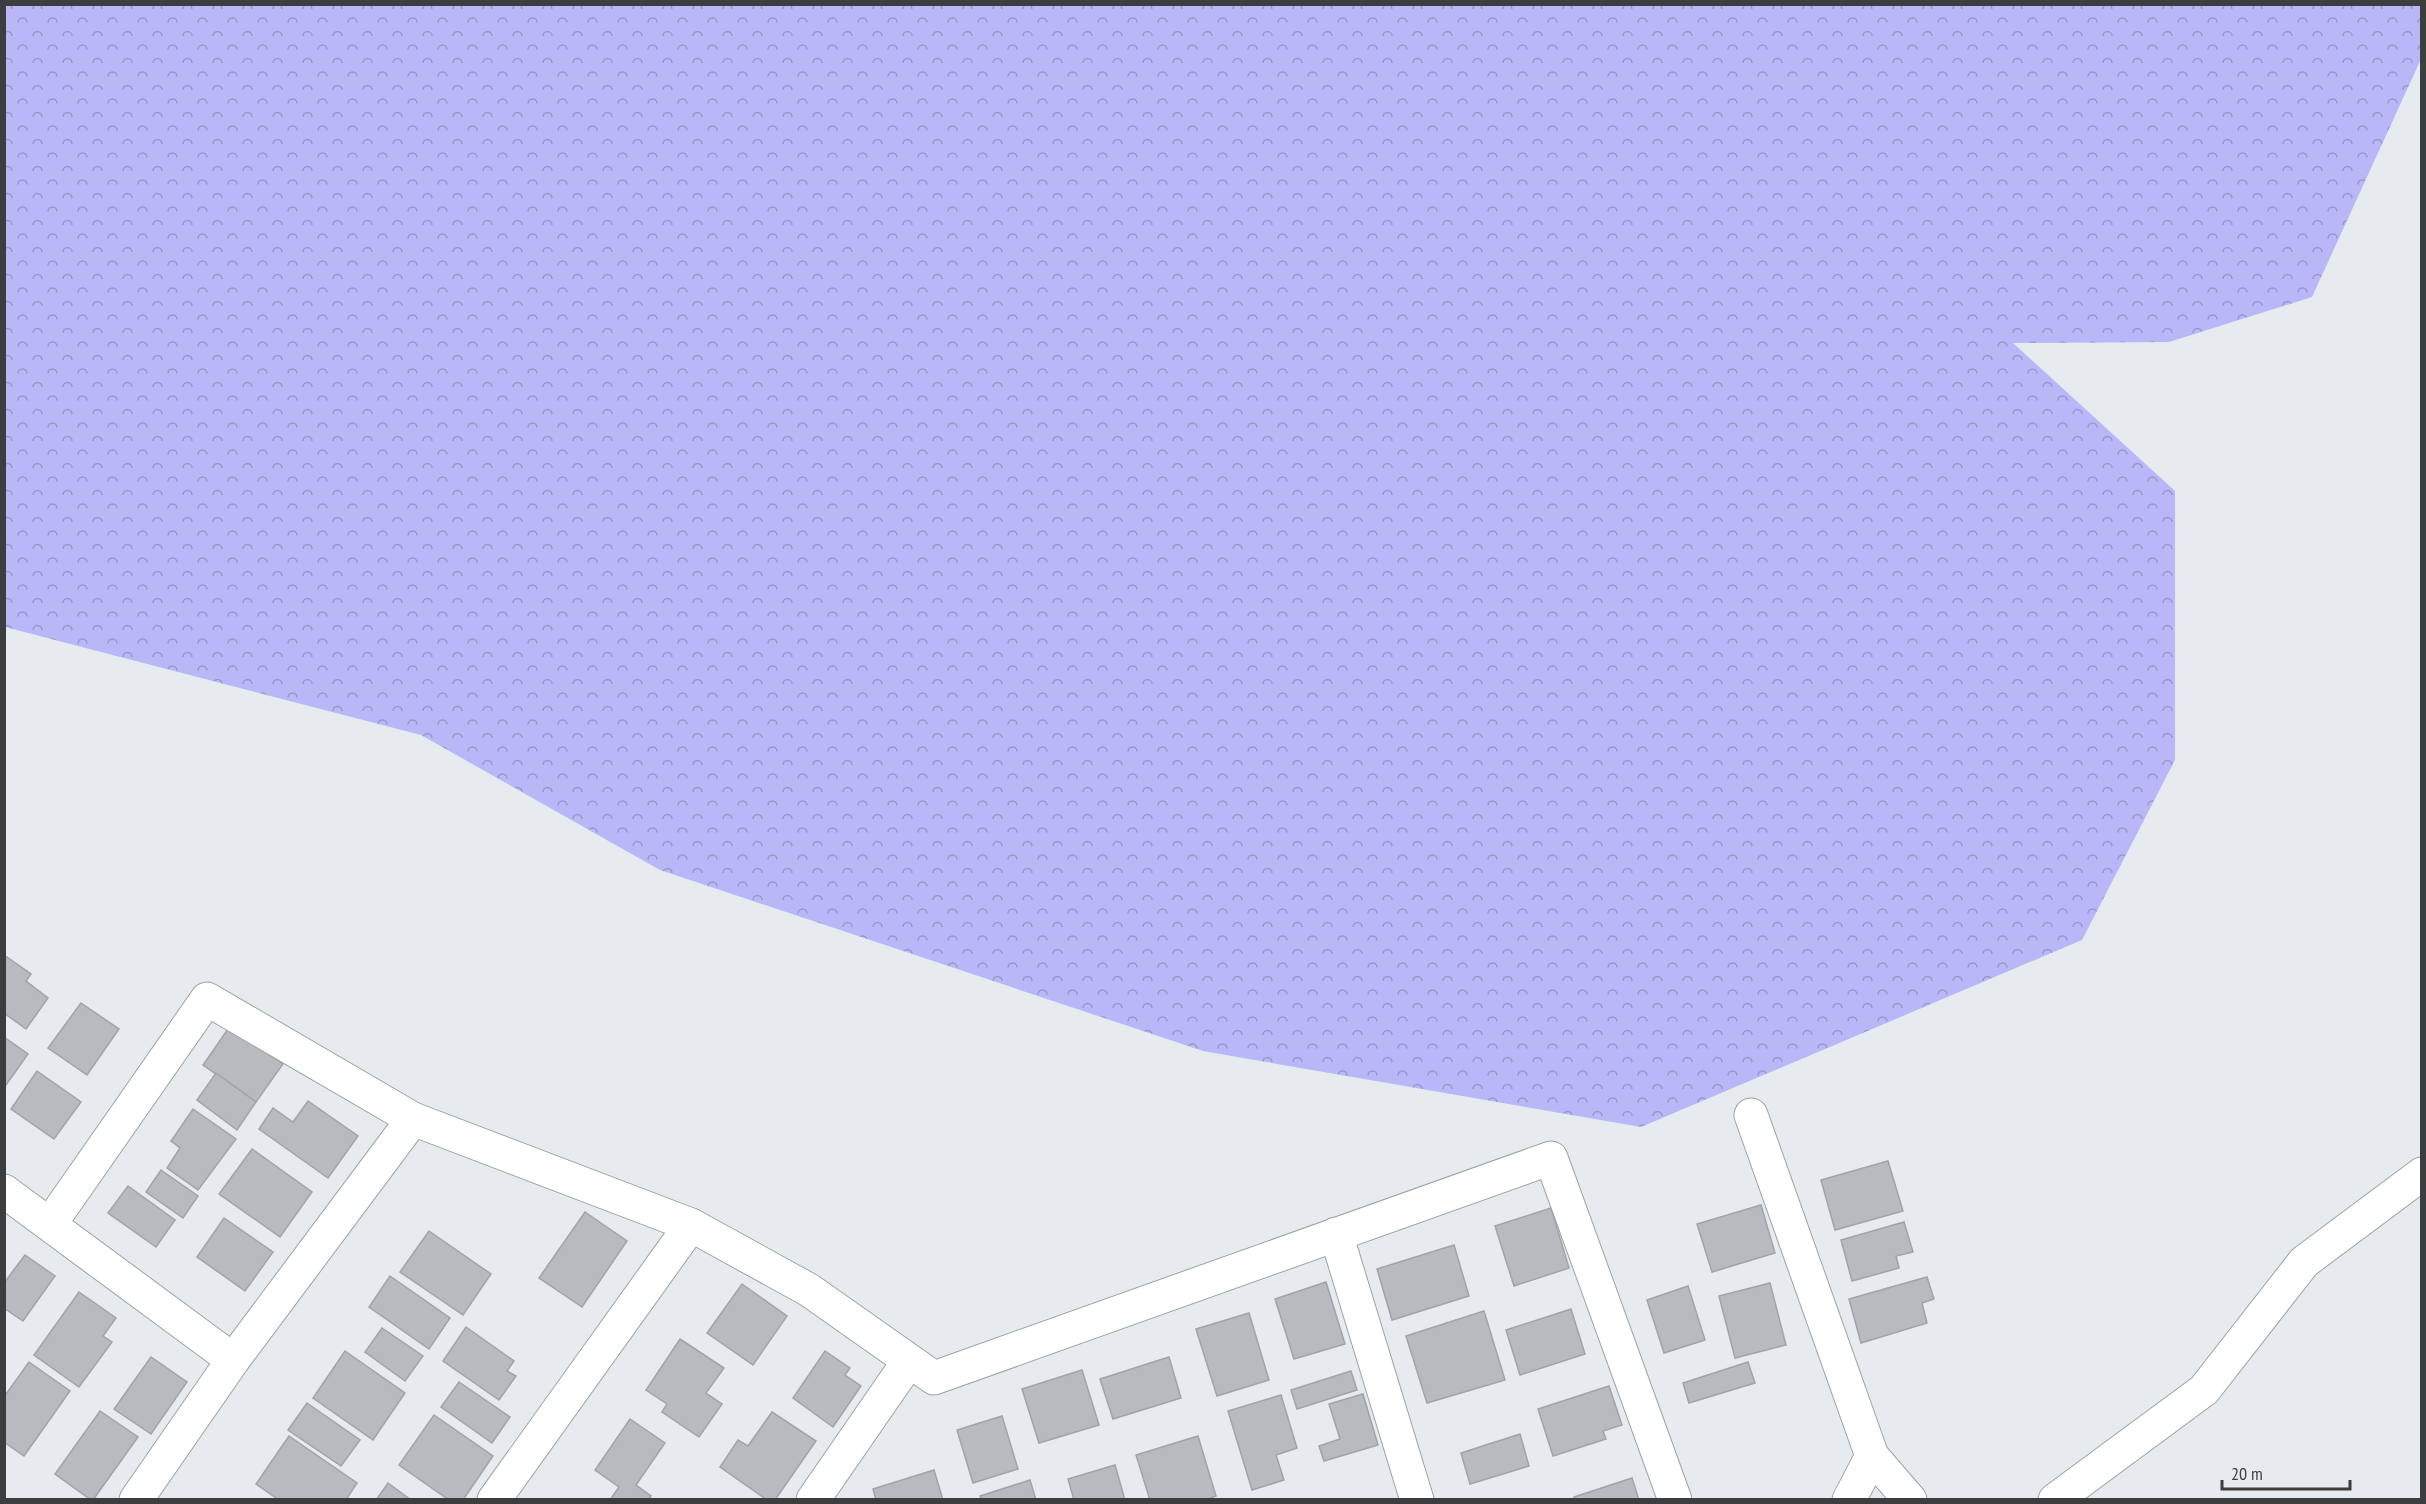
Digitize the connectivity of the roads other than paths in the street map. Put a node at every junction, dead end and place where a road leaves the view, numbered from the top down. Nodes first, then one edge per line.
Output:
1 (1751, 1115) dead end
2 (413, 1119) junction
3 (2421, 1174) edge
4 (4, 1191) edge
5 (50, 1224) junction
6 (691, 1225) junction
7 (1336, 1234) junction
8 (233, 1360) junction
9 (909, 1361) junction
10 (1872, 1456) junction
11 (1410, 1498) edge
12 (136, 1500) edge
13 (494, 1500) edge
14 (813, 1500) edge
15 (1675, 1500) edge
16 (1850, 1500) edge
17 (1910, 1500) edge
18 (2055, 1500) edge

1 - 10 street
2 - 5 street
2 - 6 street
2 - 8 street
3 - 18 street
4 - 5 street
5 - 8 street
6 - 9 street
6 - 13 street
7 - 9 street
7 - 11 street
7 - 15 street
8 - 12 street
9 - 14 street
10 - 16 street
10 - 17 street

